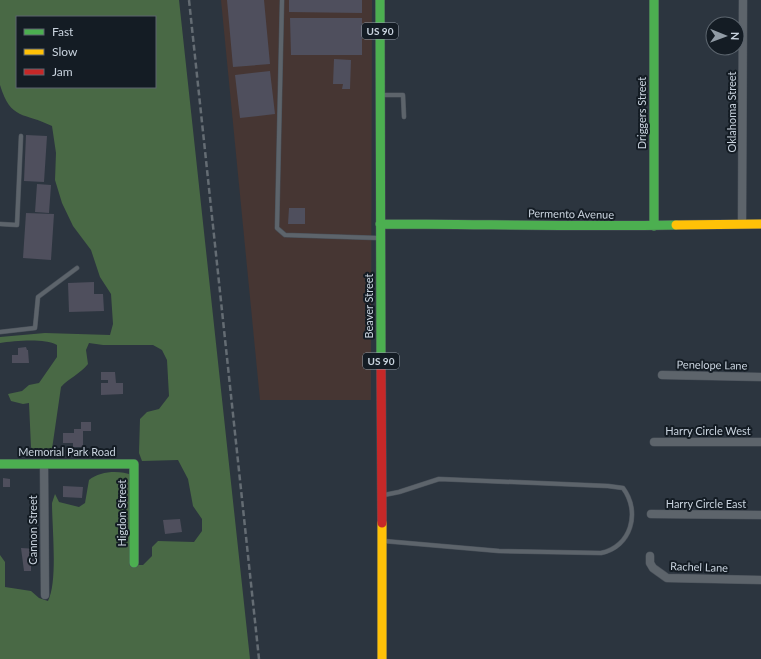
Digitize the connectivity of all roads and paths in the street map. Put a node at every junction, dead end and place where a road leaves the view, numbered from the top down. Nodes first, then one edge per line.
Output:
1 (282, 0) edge
2 (380, 0) edge
3 (654, 0) edge
4 (743, 0) edge
5 (380, 95) junction
6 (404, 117) dead end
7 (21, 136) dead end
8 (0, 224) edge
9 (380, 224) junction
10 (742, 224) junction
11 (761, 224) edge
12 (654, 226) junction
13 (380, 238) junction
14 (77, 268) dead end
15 (0, 332) edge
16 (662, 375) dead end
17 (761, 377) edge
18 (654, 442) dead end
19 (761, 442) edge
20 (0, 464) edge
21 (44, 464) junction
22 (134, 464) joint
23 (381, 495) junction
24 (651, 514) dead end
25 (761, 515) edge
26 (381, 541) junction
27 (650, 556) dead end
28 (134, 562) dead end
29 (761, 580) edge
30 (45, 595) dead end
31 (382, 659) edge

1 - 13 lane
2 - 5 street, Beaver Street / US 90
3 - 12 street, Driggers Street
4 - 10 street, Oklahoma Street
5 - 6 lane
5 - 9 street, Beaver Street / US 90
7 - 8 lane
9 - 12 street, Permento Avenue
9 - 13 street, Beaver Street / US 90
10 - 11 street, Permento Avenue
10 - 12 street, Permento Avenue
13 - 23 street, Beaver Street / US 90
14 - 15 lane
16 - 17 street, Penelope Lane
18 - 19 street, Harry Circle West
20 - 21 street, Memorial Park Road
21 - 22 street, Memorial Park Road
21 - 30 street, Cannon Street
22 - 28 street, Higdon Street
23 - 26 street, Beaver Street / US 90
23 - 26 lane
24 - 25 street, Harry Circle East
26 - 31 street, Beaver Street / US 90
27 - 29 street, Rachel Lane

